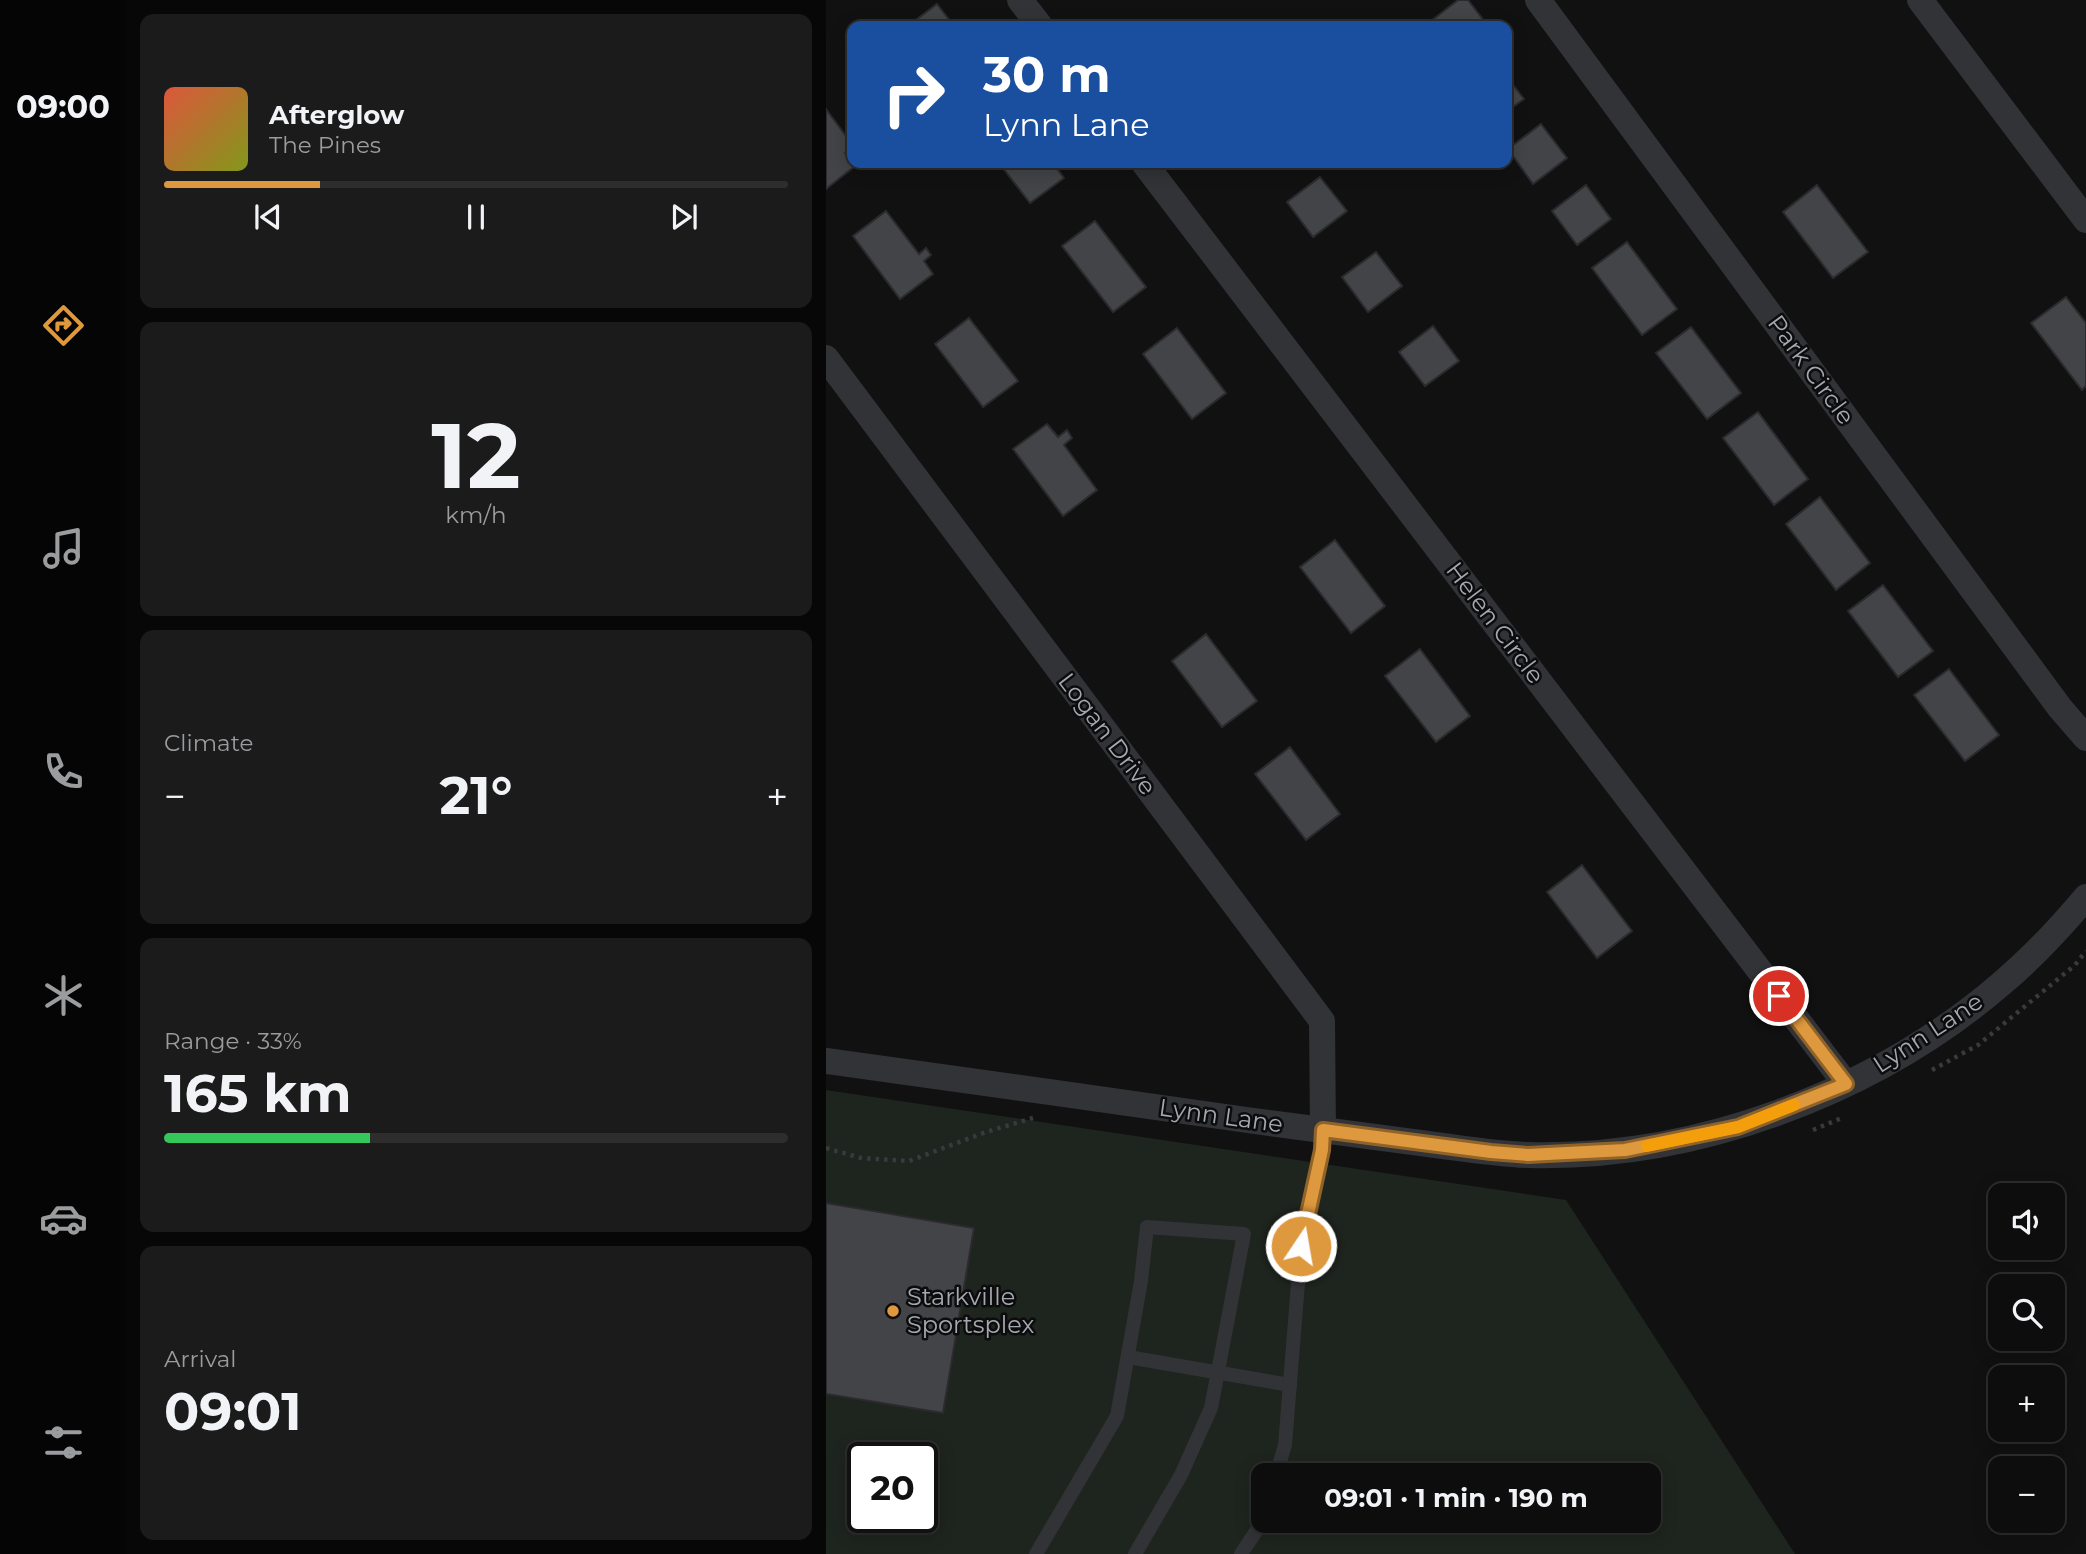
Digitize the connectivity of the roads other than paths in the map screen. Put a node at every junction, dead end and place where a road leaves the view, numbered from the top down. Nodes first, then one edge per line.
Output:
1 (1020, 0) edge
2 (1538, 0) edge
3 (1920, 0) edge
4 (1036, 21) edge
5 (1148, 168) edge
6 (2086, 220) edge
7 (826, 358) edge
8 (2086, 738) edge
9 (2086, 897) edge
10 (826, 1060) edge
11 (1846, 1084) junction
12 (1323, 1130) junction
13 (1128, 1357) junction
14 (1218, 1373) junction
15 (1290, 1385) junction
16 (1280, 1463) edge
17 (1255, 1533) edge
18 (1036, 1554) edge
19 (1135, 1554) edge
20 (1241, 1554) edge

1 - 4 street
2 - 8 street, Park Circle
3 - 6 street
5 - 11 street, Helen Circle
7 - 12 street, Logan Drive
9 - 11 street, Lynn Lane
10 - 12 street, Lynn Lane
11 - 12 street, Lynn Lane
12 - 15 lane
13 - 14 lane
13 - 14 lane
13 - 18 lane
14 - 15 lane
14 - 19 lane
15 - 16 lane
17 - 20 lane

